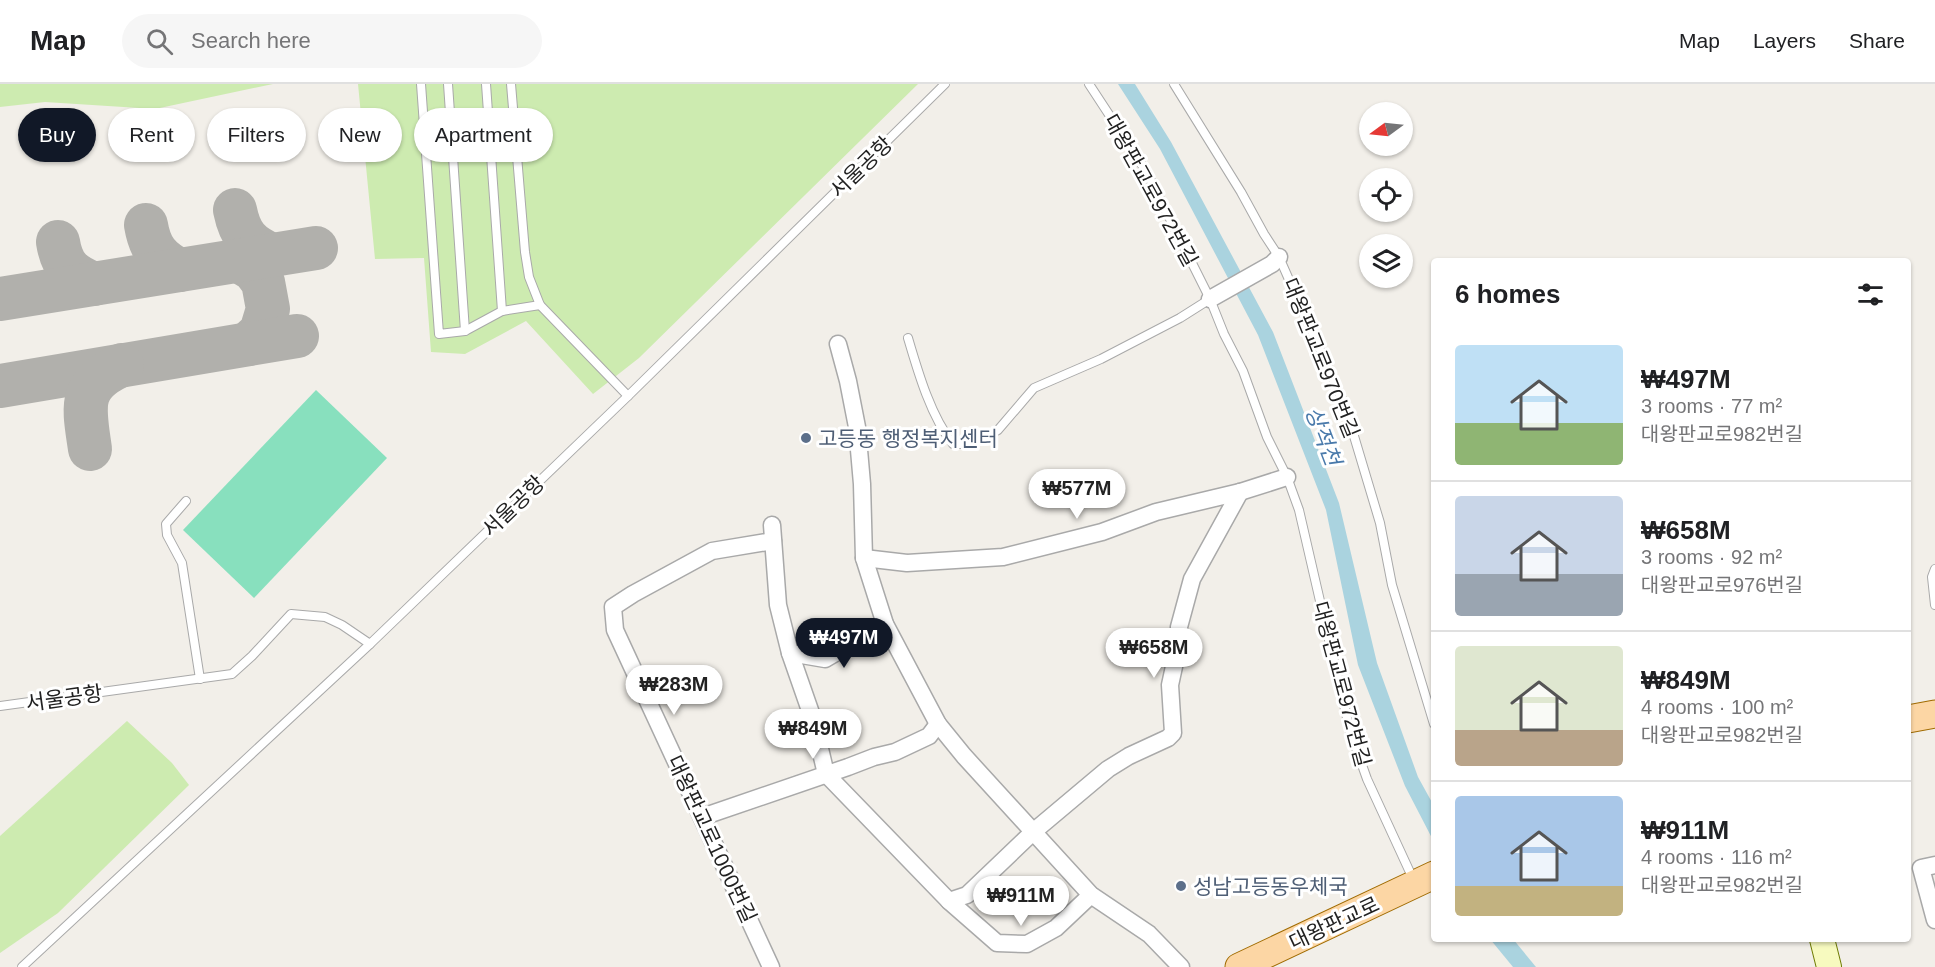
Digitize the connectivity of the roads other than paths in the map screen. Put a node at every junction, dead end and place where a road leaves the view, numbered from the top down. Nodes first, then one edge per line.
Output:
1 (421, 84) edge
2 (448, 84) edge
3 (486, 84) edge
4 (512, 84) edge
5 (945, 84) edge
6 (1089, 84) edge
7 (1174, 84) edge
8 (1275, 260) junction
9 (1214, 297) junction
10 (540, 305) junction
11 (502, 311) junction
12 (465, 331) junction
13 (908, 338) dead end
14 (838, 344) dead end
15 (628, 396) junction
16 (1287, 477) junction
17 (1240, 492) junction
18 (186, 501) dead end
19 (864, 558) junction
20 (1935, 569) edge
21 (1935, 605) edge
22 (885, 624) junction
23 (370, 644) junction
24 (790, 652) junction
25 (200, 679) junction
26 (0, 706) edge
27 (1431, 714) edge
28 (1935, 714) edge
29 (1911, 718) edge
30 (938, 724) junction
31 (826, 774) junction
32 (702, 817) junction
33 (1033, 832) junction
34 (1935, 866) edge
35 (1426, 879) edge
36 (1091, 895) junction
37 (949, 901) junction
38 (1935, 920) edge
39 (1823, 942) edge
40 (22, 967) edge
41 (771, 967) edge
42 (1181, 967) edge
43 (1239, 967) edge
44 (1829, 967) edge

1 - 12 lane
2 - 12 lane
3 - 11 lane
4 - 10 lane
5 - 15 lane, 서울공항
6 - 9 lane, 대왕판교로972번길
7 - 8 lane, 대왕판교로970번길
8 - 9 street
8 - 27 lane, 대왕판교로970번길
9 - 13 lane
9 - 16 lane, 대왕판교로972번길
10 - 11 lane
10 - 15 lane
11 - 12 lane
14 - 19 street
15 - 23 lane, 서울공항
16 - 17 street
16 - 35 lane, 대왕판교로972번길
17 - 19 street
17 - 33 street
18 - 25 lane
19 - 22 street
20 - 21 lane
22 - 24 street
22 - 30 street
23 - 25 lane, 서울공항
23 - 40 lane
24 - 31 street
24 - 32 street, 대왕판교로1000번길
25 - 26 lane, 서울공항
28 - 29 main road
30 - 31 street
30 - 33 street
31 - 32 street
31 - 37 street
32 - 41 street, 대왕판교로1000번길
33 - 36 street
33 - 37 street
34 - 38 street
35 - 43 main road, 대왕판교로
36 - 37 street
36 - 42 street
39 - 44 main road

